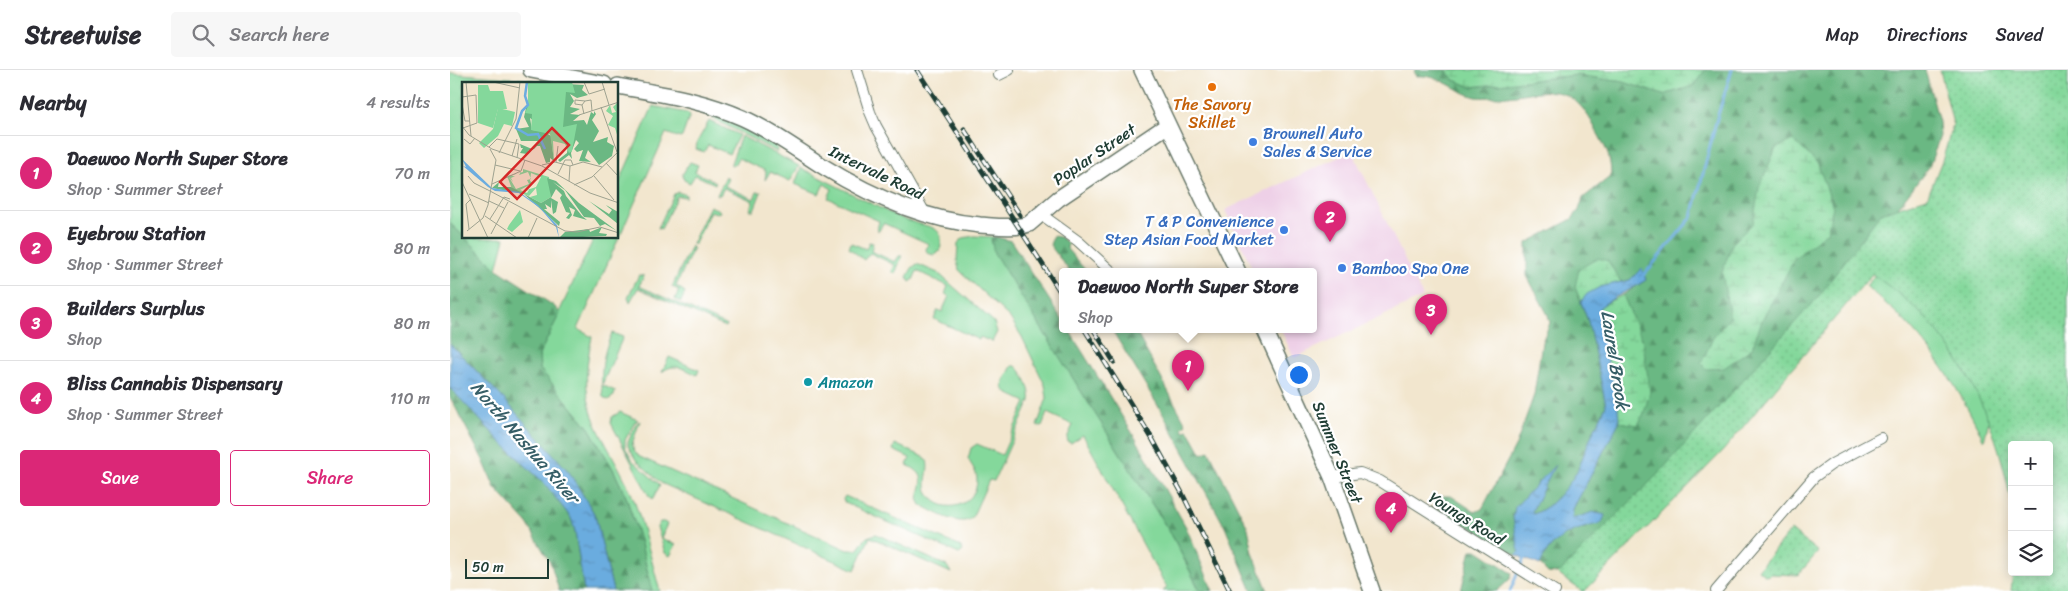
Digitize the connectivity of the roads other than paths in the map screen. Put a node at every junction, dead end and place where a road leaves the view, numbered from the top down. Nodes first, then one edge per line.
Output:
1 (531, 70) edge
2 (857, 70) edge
3 (1009, 70) edge
4 (1142, 70) edge
5 (549, 72) edge
6 (999, 75) dead end
7 (595, 82) edge
8 (619, 86) edge
9 (1168, 126) junction
10 (1042, 215) junction
11 (926, 216) junction
12 (1108, 268) edge
13 (1236, 268) edge
14 (1266, 333) edge
15 (1881, 438) dead end
16 (1332, 477) junction
17 (1372, 591) edge
18 (1555, 591) edge
19 (1716, 591) edge

1 - 5 main road
2 - 11 street
3 - 6 street
4 - 9 main road
5 - 7 main road
8 - 11 main road, Intervale Road
9 - 10 main road, Poplar Street
9 - 13 main road
10 - 11 main road, Intervale Road
10 - 12 street
14 - 16 main road, Summer Street
15 - 19 street
16 - 17 main road, Summer Street
16 - 18 street, Youngs Road

